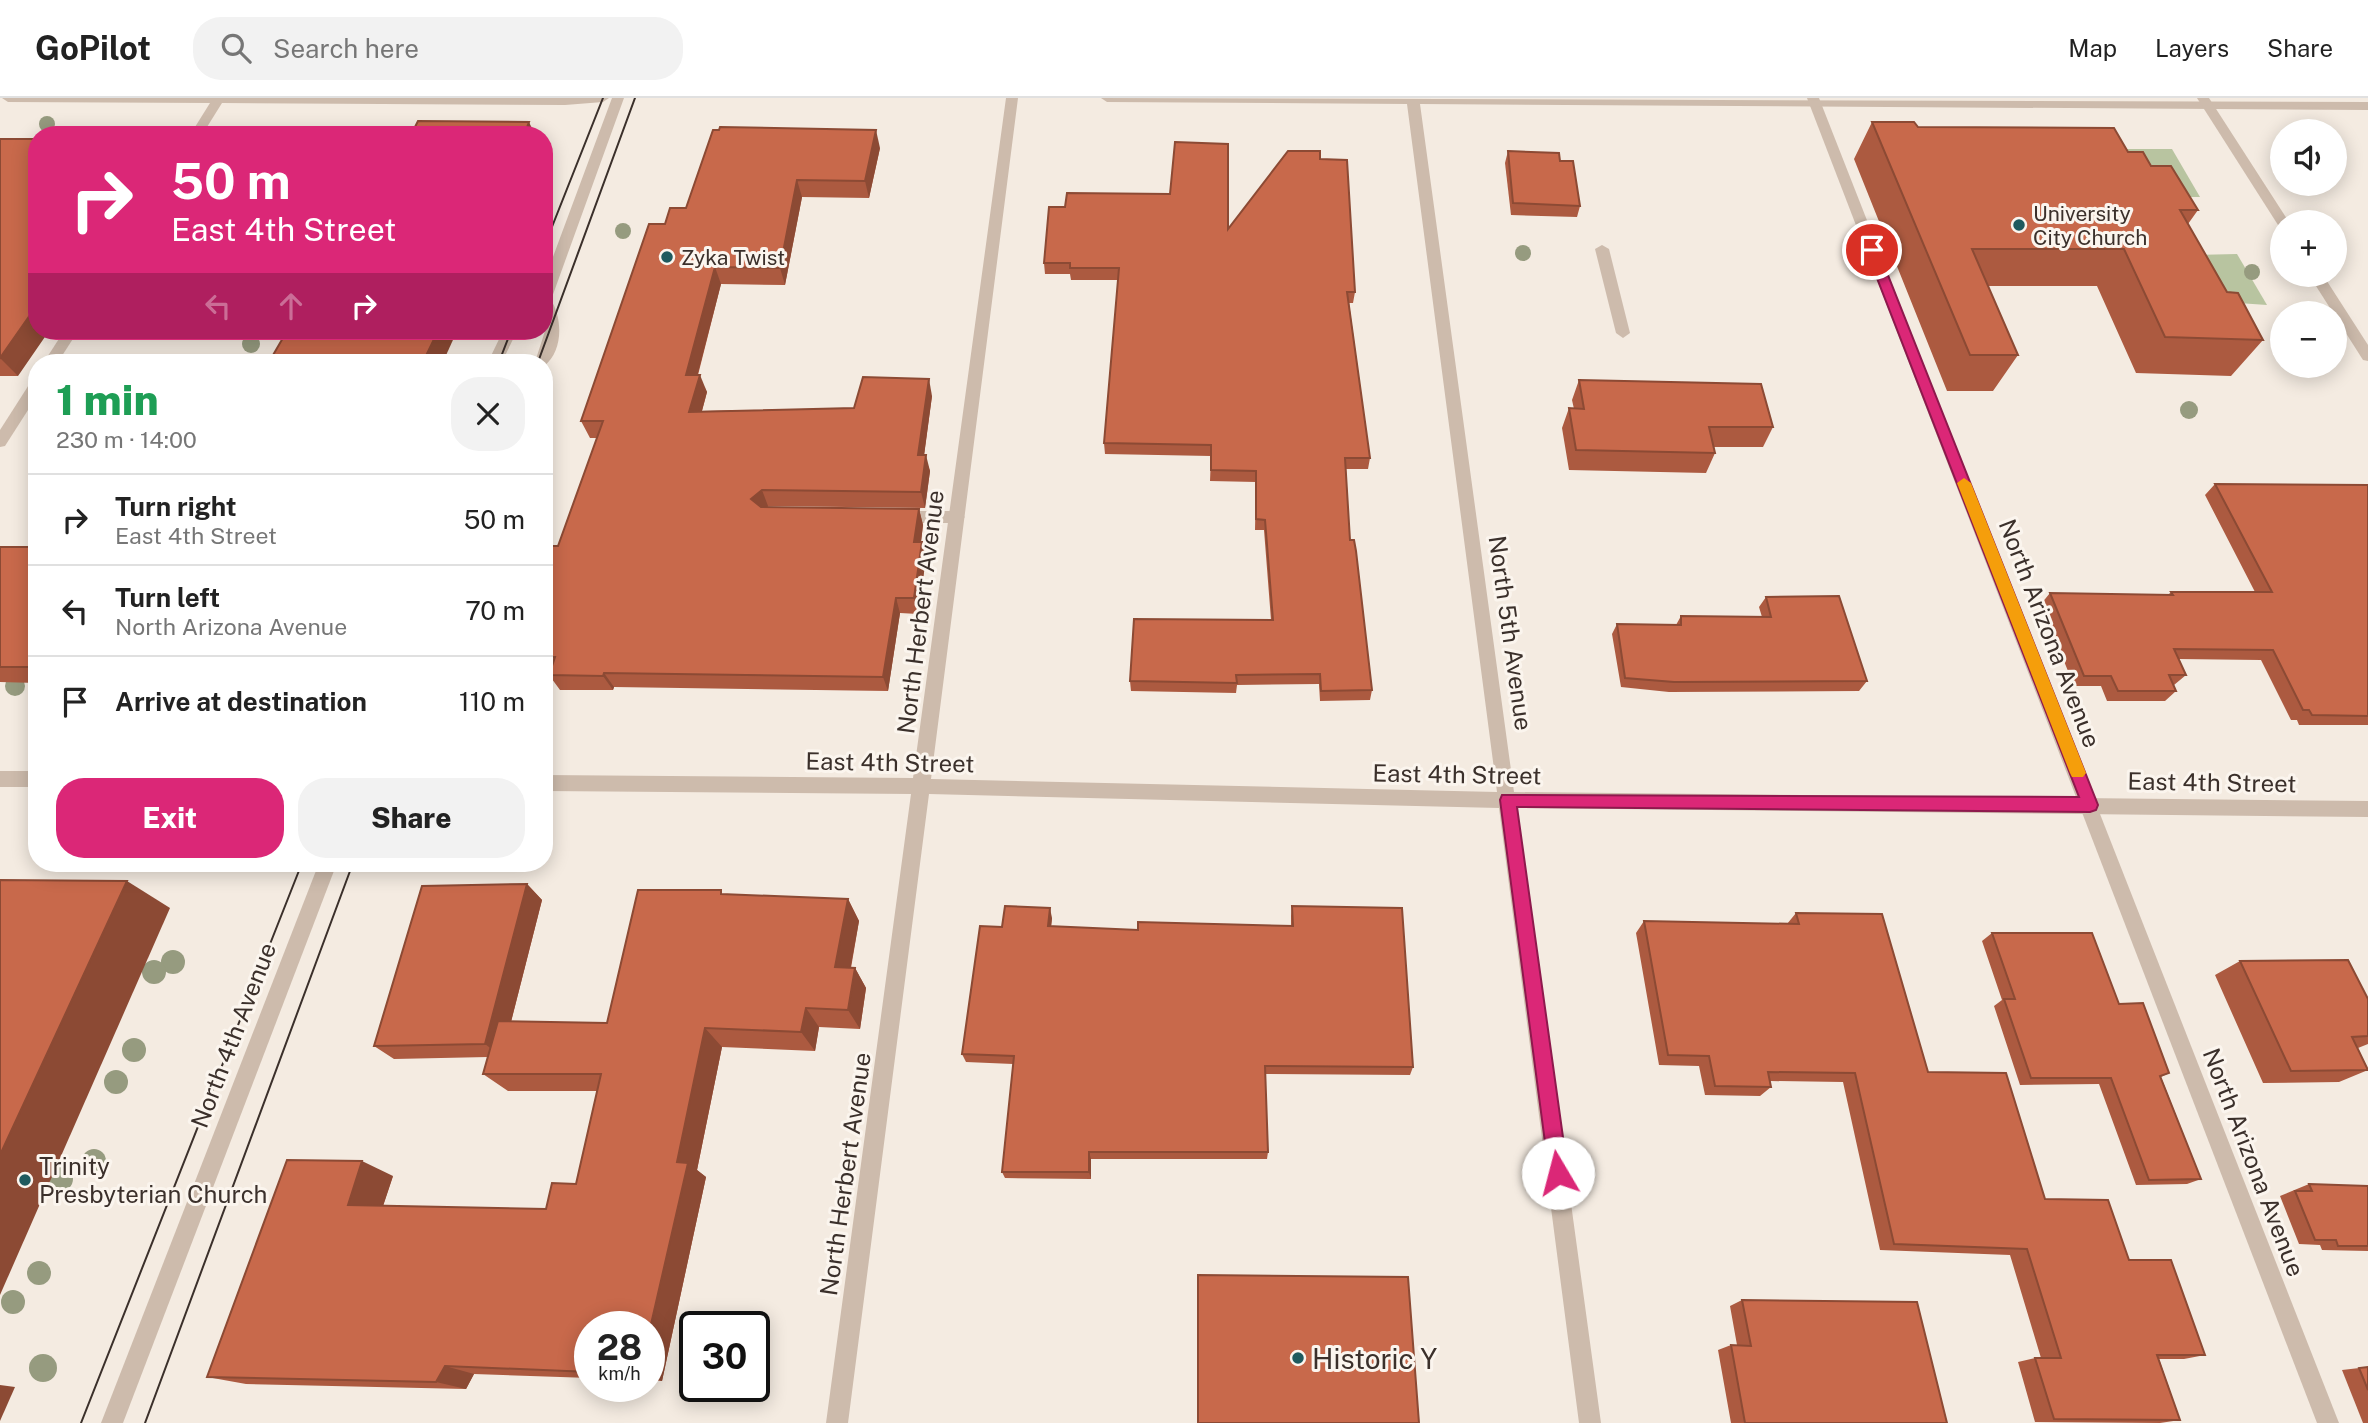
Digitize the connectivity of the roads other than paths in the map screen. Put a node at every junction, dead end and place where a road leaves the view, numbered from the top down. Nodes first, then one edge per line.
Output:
1 (8, 98) edge
2 (603, 98) edge
3 (618, 98) edge
4 (1012, 98) edge
5 (1107, 98) edge
6 (219, 99) edge
7 (428, 99) edge
8 (1413, 100) edge
9 (1814, 100) edge
10 (2205, 101) edge
11 (2368, 106) edge
12 (202, 126) edge
13 (2275, 210) edge
14 (1602, 249) dead end
15 (553, 275) edge
16 (2324, 287) edge
17 (1623, 333) dead end
18 (2368, 356) edge
19 (28, 398) edge
20 (0, 442) edge
21 (876, 516) edge
22 (957, 517) junction
23 (0, 779) edge
24 (28, 779) edge
25 (553, 783) edge
26 (923, 786) junction
27 (1508, 800) junction
28 (2090, 805) junction
29 (2368, 809) edge
30 (325, 872) edge
31 (112, 1423) edge
32 (836, 1423) edge
33 (1590, 1423) edge
34 (2328, 1423) edge

1 - 6 street
2 - 7 street
3 - 15 street
4 - 22 street, North Herbert Avenue
5 - 8 street
6 - 7 street
6 - 12 street
8 - 9 street
8 - 27 street, North 5th Avenue
9 - 10 street
9 - 28 street, North Arizona Avenue
10 - 11 street
10 - 13 street
14 - 17 street
16 - 18 street
19 - 20 street
21 - 22 street
22 - 26 street, North Herbert Avenue
23 - 24 street
25 - 26 street, East 4th Street
26 - 27 street, East 4th Street
26 - 32 street, North Herbert Avenue
27 - 28 street, East 4th Street
27 - 33 street, North 5th Avenue
28 - 29 street, East 4th Street
28 - 34 street, North Arizona Avenue
30 - 31 street, North 4th Avenue

